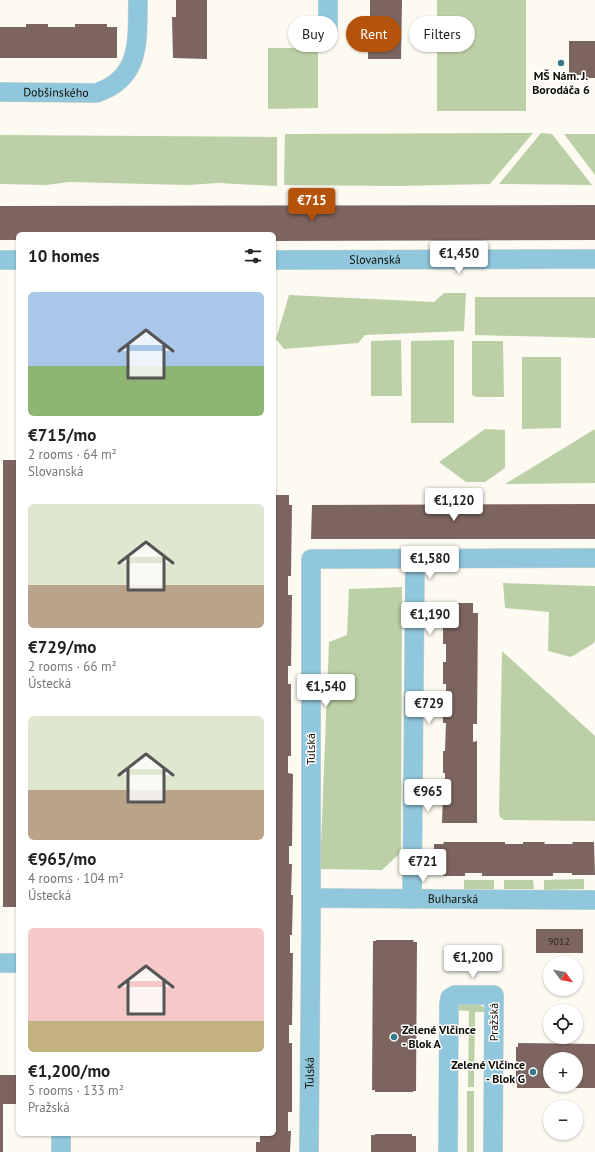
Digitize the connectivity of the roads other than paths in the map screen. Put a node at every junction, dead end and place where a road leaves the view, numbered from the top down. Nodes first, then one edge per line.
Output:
1 (138, 0) edge
2 (328, 0) edge
3 (328, 16) edge
4 (0, 92) edge
5 (595, 259) edge
6 (0, 260) edge
7 (16, 260) edge
8 (276, 260) edge
9 (595, 558) edge
10 (415, 559) junction
11 (311, 898) junction
12 (412, 899) junction
13 (595, 900) edge
14 (0, 963) edge
15 (16, 963) edge
16 (61, 1136) edge
17 (61, 1152) edge
18 (309, 1152) edge
19 (448, 1152) edge
20 (493, 1152) edge

1 - 4 street, Dobšinského
2 - 3 street
5 - 8 street, Slovanská
6 - 7 street
9 - 10 street, Tulská
10 - 11 street, Tulská
10 - 12 street
11 - 12 street, Bulharská
11 - 18 street, Tulská
12 - 13 street, Bulharská
14 - 15 street
16 - 17 street
19 - 20 street, Pražská

